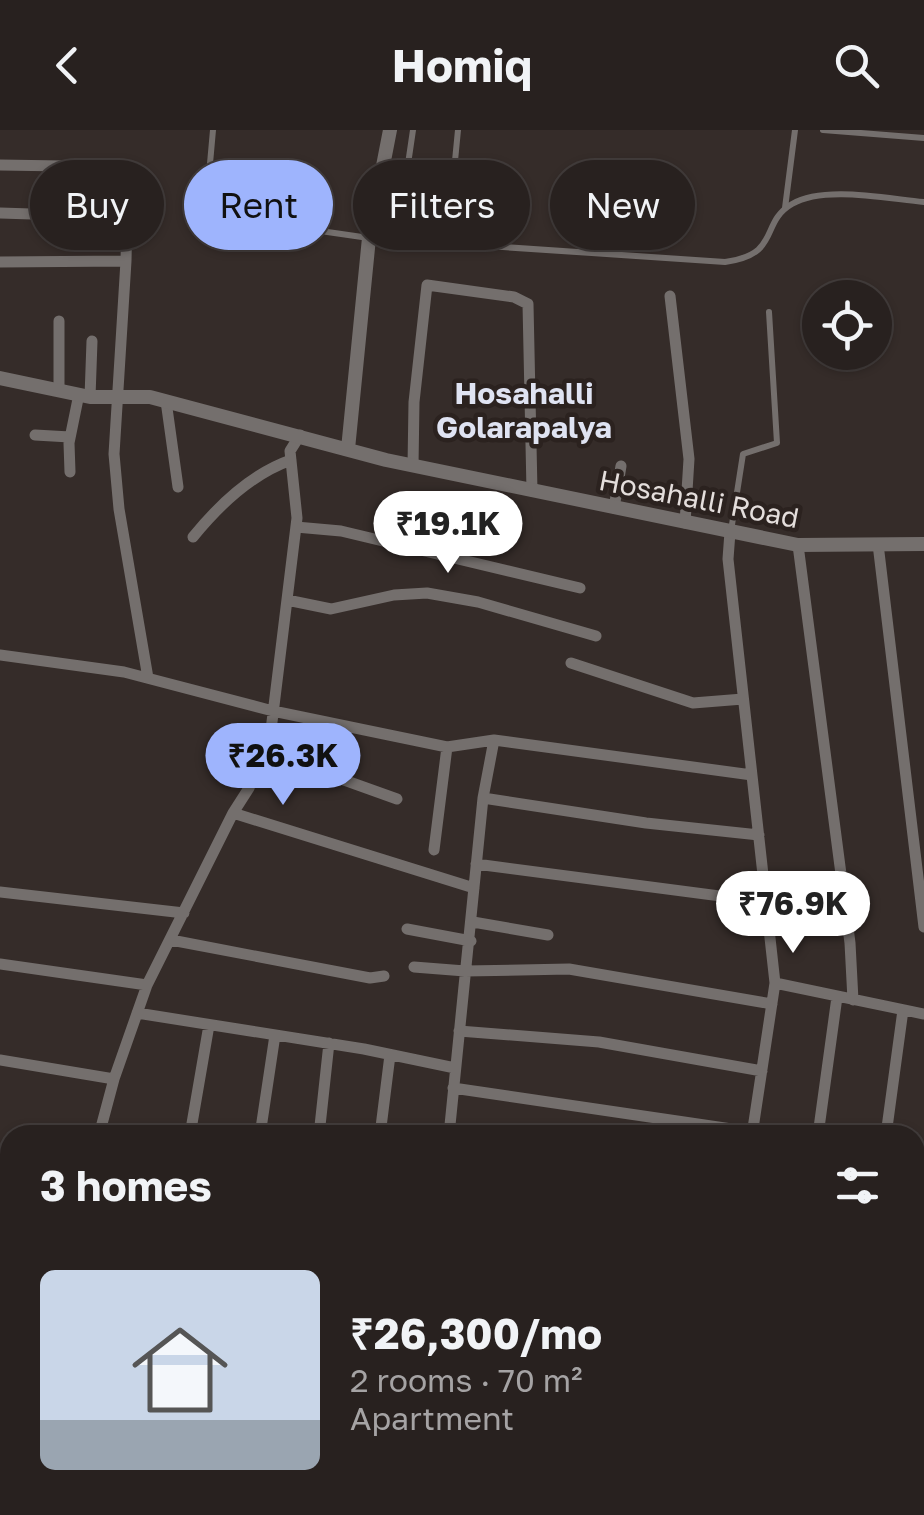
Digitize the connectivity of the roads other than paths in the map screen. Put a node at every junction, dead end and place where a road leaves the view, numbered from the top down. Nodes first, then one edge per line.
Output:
1 (213, 130) edge
2 (390, 130) edge
3 (413, 130) edge
4 (458, 130) edge
5 (794, 130) edge
6 (823, 130) edge
7 (924, 138) edge
8 (384, 160) edge
9 (409, 160) edge
10 (455, 160) edge
11 (0, 165) edge
12 (30, 165) edge
13 (924, 202) edge
14 (785, 210) junction
15 (0, 213) edge
16 (30, 214) edge
17 (353, 236) edge
18 (530, 249) edge
19 (126, 250) edge
20 (368, 250) edge
21 (126, 261) junction
22 (0, 262) edge
23 (670, 296) dead end
24 (769, 312) dead end
25 (59, 320) dead end
26 (92, 341) dead end
27 (0, 378) edge
28 (59, 388) junction
29 (84, 396) junction
30 (118, 396) junction
31 (166, 401) junction
32 (35, 436) dead end
33 (300, 436) junction
34 (70, 437) junction
35 (348, 450) junction
36 (291, 460) junction
37 (413, 466) junction
38 (621, 466) dead end
39 (70, 472) dead end
40 (178, 488) dead end
41 (532, 491) junction
42 (614, 508) junction
43 (686, 522) junction
44 (296, 528) junction
45 (730, 532) junction
46 (193, 537) dead end
47 (878, 544) junction
48 (924, 544) edge
49 (798, 546) junction
50 (580, 588) dead end
51 (287, 600) junction
52 (596, 636) dead end
53 (0, 655) edge
54 (572, 663) dead end
55 (148, 678) junction
56 (744, 699) junction
57 (273, 711) junction
58 (494, 740) junction
59 (447, 747) junction
60 (263, 752) junction
61 (752, 774) junction
62 (483, 798) junction
63 (397, 799) dead end
64 (233, 813) junction
65 (758, 834) junction
66 (434, 850) dead end
67 (476, 864) junction
68 (474, 888) junction
69 (0, 892) edge
70 (766, 902) junction
71 (184, 913) junction
72 (473, 922) junction
73 (924, 927) edge
74 (408, 929) dead end
75 (548, 935) dead end
76 (171, 940) junction
77 (470, 941) junction
78 (0, 964) edge
79 (414, 967) dead end
80 (465, 971) junction
81 (384, 976) dead end
82 (775, 983) junction
83 (148, 985) junction
84 (837, 997) junction
85 (853, 1000) junction
86 (772, 1004) junction
87 (903, 1010) junction
88 (137, 1013) junction
89 (924, 1014) edge
90 (209, 1024) junction
91 (459, 1030) junction
92 (276, 1035) junction
93 (328, 1043) junction
94 (390, 1054) junction
95 (0, 1060) edge
96 (455, 1068) junction
97 (762, 1070) junction
98 (114, 1079) junction
99 (453, 1088) junction
100 (102, 1125) edge
101 (192, 1125) edge
102 (262, 1125) edge
103 (319, 1125) edge
104 (381, 1125) edge
105 (450, 1125) edge
106 (677, 1125) edge
107 (753, 1125) edge
108 (819, 1125) edge
109 (887, 1125) edge

1 - 17 lane
2 - 8 street
3 - 9 lane
4 - 10 lane
5 - 14 lane
6 - 7 lane
11 - 12 street
13 - 14 lane
14 - 18 lane
15 - 16 street
19 - 21 street
20 - 35 street
21 - 22 street
21 - 30 street
23 - 43 street
24 - 45 lane
25 - 28 street
26 - 29 street
27 - 28 street, Hosahalli Road
28 - 29 street, Hosahalli Road
29 - 30 street, Hosahalli Road
29 - 34 street
30 - 31 street, Hosahalli Road
30 - 55 street
31 - 33 street, Hosahalli Road
31 - 40 street
32 - 34 street
33 - 35 street, Hosahalli Road
33 - 36 street
34 - 39 street
35 - 37 street, Hosahalli Road
36 - 44 street
36 - 46 street
37 - 41 street, Hosahalli Road
37 - 41 street
38 - 42 street
41 - 42 street, Hosahalli Road
42 - 43 street, Hosahalli Road
43 - 45 street, Hosahalli Road
44 - 50 street
44 - 51 street
45 - 49 street, Hosahalli Road
45 - 56 street
47 - 48 street, Hosahalli Road
47 - 49 street, Hosahalli Road
47 - 73 street
49 - 85 street
51 - 52 street
51 - 57 street
53 - 55 street
54 - 56 street
55 - 57 street
56 - 61 street
57 - 59 street
57 - 60 street
58 - 59 street
58 - 61 street
58 - 62 street
59 - 66 street
60 - 63 street
60 - 64 street
61 - 65 street
62 - 65 street
62 - 67 street
64 - 68 street
64 - 71 street
65 - 70 street
67 - 68 street
67 - 70 street
68 - 72 street
69 - 71 street
70 - 82 street
71 - 76 street
72 - 75 street
72 - 77 street
74 - 77 street
76 - 81 street
76 - 83 street
77 - 80 street
78 - 83 street
79 - 80 street
80 - 86 street
80 - 91 street
82 - 84 street
82 - 86 street
83 - 88 street
84 - 85 street
84 - 108 street
85 - 87 street
86 - 97 street
87 - 89 street
87 - 109 street
88 - 90 street
88 - 98 street
90 - 92 street
90 - 101 street
91 - 96 street
91 - 97 street
92 - 93 street
92 - 102 street
93 - 94 street
93 - 103 street
94 - 96 street
94 - 104 street
95 - 98 street
96 - 99 street
97 - 107 street
98 - 100 street
99 - 105 street
99 - 106 street

